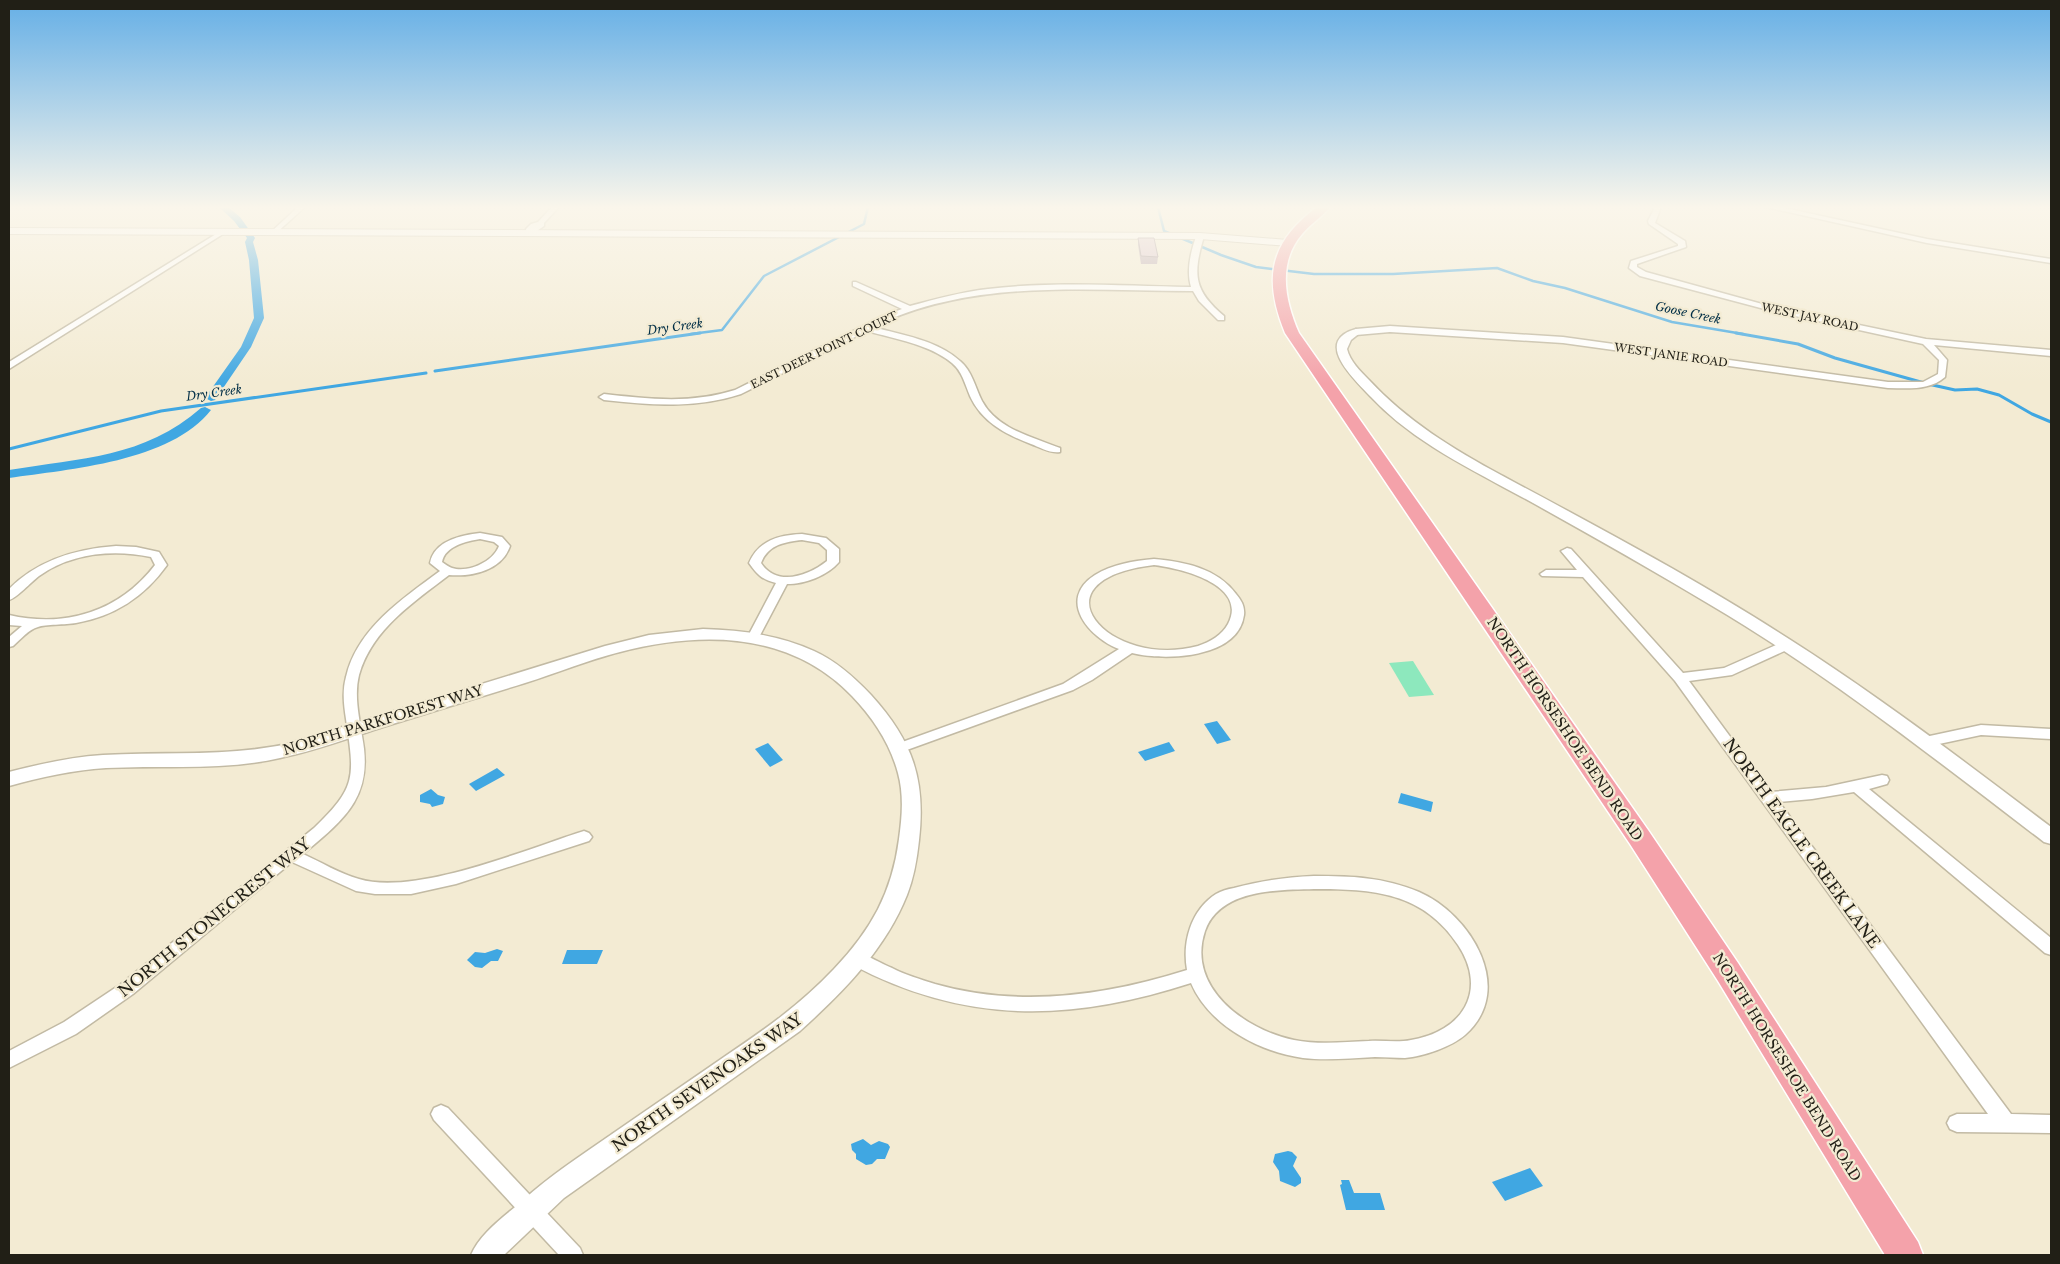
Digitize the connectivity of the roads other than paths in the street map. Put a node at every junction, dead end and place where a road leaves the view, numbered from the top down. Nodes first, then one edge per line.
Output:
1 (168, 266) edge
2 (1191, 266) edge
3 (1280, 266) edge
4 (1633, 266) edge
5 (856, 284) dead end
6 (1195, 289) junction
7 (909, 309) junction
8 (1221, 318) dead end
9 (866, 328) junction
10 (1356, 332) joint
11 (1926, 342) junction
12 (2051, 353) edge
13 (9, 366) edge
14 (604, 397) dead end
15 (1056, 450) dead end
16 (1567, 551) dead end
17 (447, 570) junction
18 (1586, 573) junction
19 (1546, 574) dead end
20 (783, 581) junction
21 (9, 596) edge
22 (9, 619) edge
23 (34, 623) junction
24 (753, 638) junction
25 (9, 643) edge
26 (1787, 645) junction
27 (1129, 648) junction
28 (1680, 678) junction
29 (354, 730) junction
30 (2051, 734) edge
31 (1925, 742) junction
32 (899, 748) junction
33 (9, 779) edge
34 (1882, 780) dead end
35 (1857, 787) junction
36 (1768, 797) junction
37 (584, 837) dead end
38 (2051, 837) edge
39 (291, 855) junction
40 (2051, 948) edge
41 (857, 959) junction
42 (1196, 974) junction
43 (9, 1060) edge
44 (441, 1114) dead end
45 (1957, 1123) dead end
46 (2006, 1124) junction
47 (2051, 1124) edge
48 (530, 1210) junction
49 (486, 1255) edge
50 (573, 1255) edge
51 (1905, 1255) edge

1 - 13 street
2 - 6 street
3 - 51 highway, NORTH HORSESHOE BEND ROAD
4 - 11 street, WEST JAY ROAD
5 - 7 street
6 - 7 street, EAST DEER POINT COURT
6 - 8 street
7 - 9 street, EAST DEER POINT COURT
9 - 14 street, EAST DEER POINT COURT
9 - 15 street
10 - 11 street, WEST JANIE ROAD
10 - 26 street
11 - 12 street
16 - 18 street, NORTH EAGLE CREEK LANE
17 - 17 street
17 - 29 street, NORTH STONECREST WAY
18 - 19 street
18 - 28 street, NORTH EAGLE CREEK LANE
20 - 20 street
20 - 24 street
21 - 23 street
22 - 23 street
23 - 25 street
24 - 29 street, NORTH PARKFOREST WAY
24 - 32 street, NORTH SEVENOAKS WAY
26 - 28 street
26 - 31 street
27 - 27 street
27 - 32 street
28 - 36 street, NORTH EAGLE CREEK LANE
29 - 33 street, NORTH PARKFOREST WAY
29 - 39 street, NORTH STONECREST WAY
30 - 31 street
31 - 38 street
32 - 41 street, NORTH SEVENOAKS WAY
34 - 35 street
35 - 36 street
35 - 40 street
36 - 46 street, NORTH EAGLE CREEK LANE
37 - 39 street
39 - 43 street, NORTH STONECREST WAY
41 - 42 street
41 - 48 street, NORTH SEVENOAKS WAY
42 - 42 street
44 - 48 street
45 - 46 street
46 - 47 street
48 - 49 street, NORTH SEVENOAKS WAY
48 - 50 street

